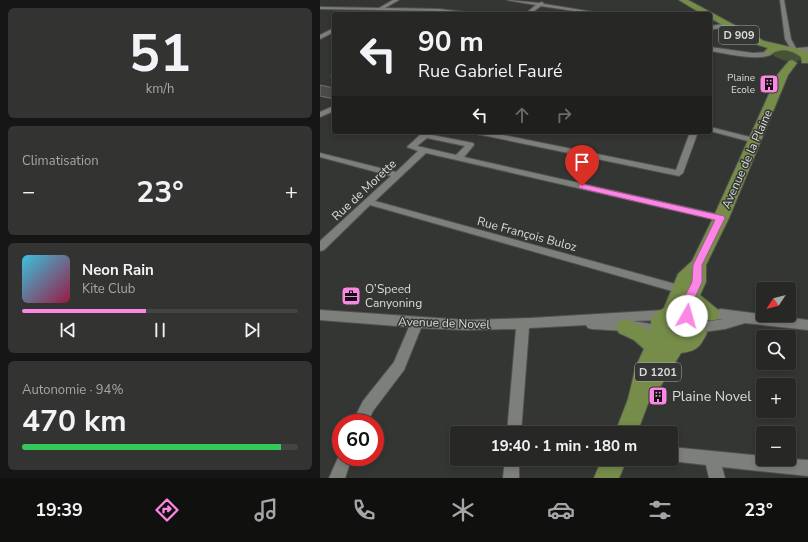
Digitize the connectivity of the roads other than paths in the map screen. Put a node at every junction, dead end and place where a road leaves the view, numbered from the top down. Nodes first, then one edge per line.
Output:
1 (397, 0) edge
2 (509, 0) edge
3 (545, 0) edge
4 (676, 0) edge
5 (683, 0) edge
6 (782, 0) edge
7 (539, 4) junction
8 (320, 8) edge
9 (378, 9) junction
10 (373, 12) edge
11 (460, 12) edge
12 (529, 12) edge
13 (591, 12) edge
14 (698, 12) edge
15 (705, 12) edge
16 (712, 16) edge
17 (712, 20) edge
18 (723, 26) junction
19 (712, 28) edge
20 (332, 31) edge
21 (320, 37) edge
22 (788, 38) junction
23 (712, 49) edge
24 (796, 50) junction
25 (775, 55) junction
26 (807, 59) edge
27 (793, 63) junction
28 (783, 74) junction
29 (332, 109) edge
30 (320, 115) edge
31 (712, 130) edge
32 (480, 134) edge
33 (492, 134) edge
34 (693, 134) edge
35 (754, 141) junction
36 (470, 145) junction
37 (424, 150) junction
38 (320, 155) edge
39 (458, 158) junction
40 (398, 175) junction
41 (369, 202) junction
42 (721, 218) junction
43 (320, 247) edge
44 (684, 293) junction
45 (710, 314) junction
46 (320, 315) edge
47 (745, 318) junction
48 (568, 322) junction
49 (417, 323) junction
50 (523, 323) junction
51 (808, 325) edge
52 (626, 327) joint
53 (673, 327) junction
54 (363, 414) edge
55 (515, 426) edge
56 (629, 426) edge
57 (678, 455) edge
58 (712, 458) junction
59 (342, 466) edge
60 (512, 466) edge
61 (612, 466) edge
62 (808, 468) edge
63 (337, 478) edge
64 (511, 478) edge
65 (606, 478) edge
66 (717, 478) edge

1 - 9 street
2 - 7 street
3 - 7 street
4 - 14 main road
5 - 15 main road, D 909
6 - 22 street
7 - 12 street
7 - 13 street
8 - 9 street
9 - 10 street
9 - 11 street
16 - 25 main road, D 909
17 - 18 main road, D 909
18 - 19 street
18 - 25 main road, D 909
20 - 21 street
22 - 24 street
22 - 25 street
23 - 25 street
24 - 25 main road
24 - 26 main road
25 - 27 main road
25 - 28 main road
26 - 27 main road
27 - 28 main road, Avenue de la Plaine / D 1201
28 - 35 main road, Avenue de la Plaine / D 1201
29 - 30 street
31 - 35 street
32 - 36 street
33 - 34 street
35 - 42 main road, Avenue de la Plaine / D 1201
36 - 37 street
36 - 39 street
37 - 39 street
37 - 40 street, Rue de Morette
38 - 40 street
39 - 42 street
40 - 41 street, Rue de Morette
41 - 43 street, Rue de Morette
41 - 44 street, Rue François Buloz
42 - 44 main road, Avenue de la Plaine / D 1201
44 - 45 main road
44 - 53 main road, Avenue de la Plaine / D 1201
45 - 47 street, Avenue de Novel
45 - 53 street, Avenue de Novel
46 - 49 street, Avenue de Novel
47 - 51 street, Avenue de Novel
47 - 53 street, Avenue de Novel
48 - 50 street, Avenue de Novel
48 - 52 street, Avenue de Novel
48 - 53 street, Avenue de Novel
49 - 50 street, Avenue de Novel
49 - 54 street
50 - 55 street
52 - 53 main road
53 - 56 main road, Avenue de la Plaine / D 1201
57 - 58 street
58 - 62 street
58 - 66 street
59 - 63 street
60 - 64 street
61 - 65 main road

